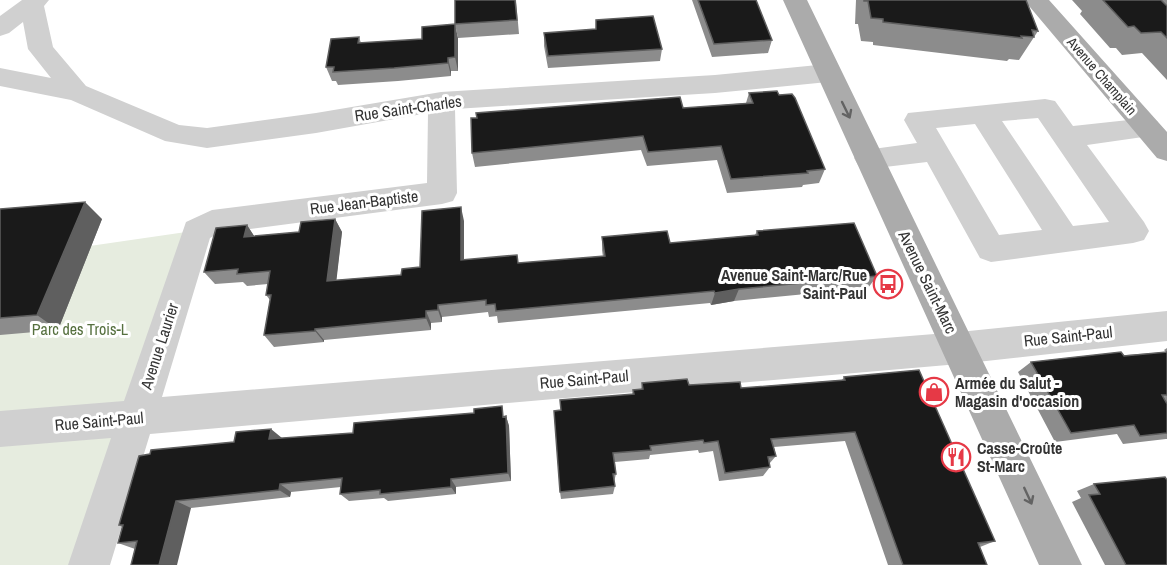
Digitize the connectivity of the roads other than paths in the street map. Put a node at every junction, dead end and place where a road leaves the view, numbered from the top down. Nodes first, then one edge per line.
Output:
1 (795, 0) edge
2 (1036, 0) edge
3 (35, 2) edge
4 (0, 28) edge
5 (828, 73) junction
6 (0, 77) edge
7 (77, 92) junction
8 (441, 101) junction
9 (983, 114) junction
10 (1147, 128) junction
11 (1065, 137) junction
12 (936, 151) junction
13 (1167, 151) edge
14 (868, 158) junction
15 (197, 231) joint
16 (1065, 239) junction
17 (1167, 326) edge
18 (959, 348) junction
19 (135, 418) junction
20 (0, 429) edge
21 (89, 565) edge
22 (1061, 565) edge

1 - 5 main road, Avenue Saint-Marc
2 - 10 main road, Avenue Champlain
3 - 4 street
3 - 7 street
5 - 8 street, Rue Saint-Charles
5 -> 14 main road, Avenue Saint-Marc
6 - 7 street, Rue Saint-Charles
7 - 8 street, Rue Saint-Charles
8 - 15 street, Rue Jean-Baptiste
9 - 11 street
9 - 12 street
9 - 16 street
10 - 11 street
10 - 13 main road, Avenue Champlain
11 - 16 street
12 - 14 street
12 - 16 street
14 - 18 main road, Avenue Saint-Marc
15 - 19 street, Avenue Laurier
17 - 18 street, Rue Saint-Paul
18 - 19 street, Rue Saint-Paul
18 -> 22 main road, Avenue Saint-Marc
19 - 20 street, Rue Saint-Paul
19 - 21 street, Avenue Laurier

